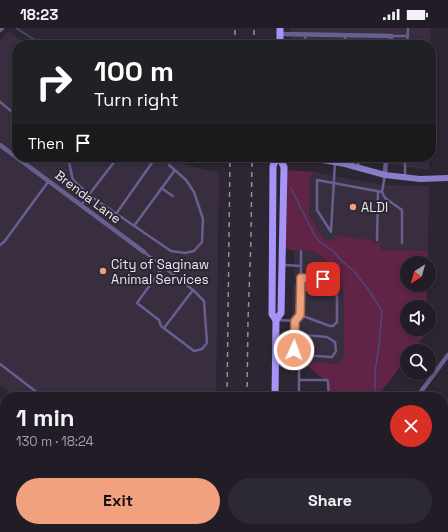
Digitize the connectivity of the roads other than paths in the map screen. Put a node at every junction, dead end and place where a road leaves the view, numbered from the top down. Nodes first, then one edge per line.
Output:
1 (2, 28) edge
2 (408, 28) edge
3 (0, 30) edge
4 (280, 31) edge
5 (305, 35) junction
6 (345, 35) junction
7 (391, 36) junction
8 (408, 36) junction
9 (305, 40) edge
10 (345, 40) edge
11 (391, 40) edge
12 (408, 40) edge
13 (0, 102) edge
14 (12, 112) edge
15 (0, 145) edge
16 (12, 154) edge
17 (23, 162) edge
18 (69, 162) edge
19 (114, 162) edge
20 (152, 162) edge
21 (275, 162) edge
22 (281, 162) edge
23 (335, 162) joint
24 (358, 162) edge
25 (386, 162) edge
26 (405, 162) edge
27 (169, 165) dead end
28 (358, 167) junction
29 (175, 170) junction
30 (385, 175) junction
31 (405, 178) junction
32 (448, 178) edge
33 (48, 181) junction
34 (333, 183) junction
35 (161, 188) junction
36 (378, 191) junction
37 (382, 192) junction
38 (89, 195) junction
39 (173, 196) dead end
40 (81, 205) junction
41 (116, 214) junction
42 (134, 226) junction
43 (377, 240) dead end
44 (402, 243) dead end
45 (0, 245) edge
46 (302, 251) dead end
47 (144, 252) joint
48 (282, 265) junction
49 (301, 266) junction
50 (163, 267) junction
51 (301, 278) junction
52 (334, 279) dead end
53 (194, 290) junction
54 (301, 290) junction
55 (300, 315) junction
56 (276, 320) junction
57 (295, 321) junction
58 (164, 328) junction
59 (294, 334) junction
60 (276, 349) junction
61 (294, 350) junction
62 (448, 357) edge
63 (0, 364) edge
64 (299, 364) dead end
65 (299, 380) junction
66 (36, 392) edge
67 (275, 392) edge
68 (299, 392) edge
69 (329, 392) edge
70 (421, 392) edge

1 - 3 street
2 - 8 lane
4 - 5 street
5 - 6 street
5 - 9 lane
6 - 7 street
6 - 10 lane
7 - 8 lane
7 - 11 street
8 - 12 lane
13 - 14 lane
15 - 16 street, Brenda Lane
17 - 33 street, Brenda Lane
18 - 38 lane
19 - 38 lane
20 - 41 lane
21 - 56 main road
22 - 48 main road
23 - 28 main road
23 - 34 lane
24 - 28 lane
25 - 30 street
26 - 31 lane
27 - 29 lane
28 - 30 main road
29 - 35 lane
29 - 42 lane
30 - 31 main road
30 - 37 lane
31 - 32 main road
33 - 40 street, Brenda Lane
33 - 45 lane
34 - 34 lane
34 - 36 lane
35 - 39 lane
35 - 42 lane
36 - 37 lane
36 - 43 lane
37 - 44 lane
38 - 40 lane
38 - 41 lane
40 - 47 street, Brenda Lane
41 - 42 lane
46 - 49 lane
47 - 50 lane
48 - 49 lane
48 - 56 main road
49 - 51 lane
50 - 53 lane
50 - 58 lane
51 - 52 lane
51 - 54 lane
53 - 58 lane
53 - 58 lane
54 - 55 lane
54 - 55 lane
55 - 57 lane
56 - 57 lane
56 - 60 main road
57 - 59 lane
59 - 61 lane
59 - 61 lane
60 - 61 lane
60 - 67 main road
62 - 70 street
63 - 66 lane
64 - 65 lane
65 - 68 lane
65 - 69 lane

